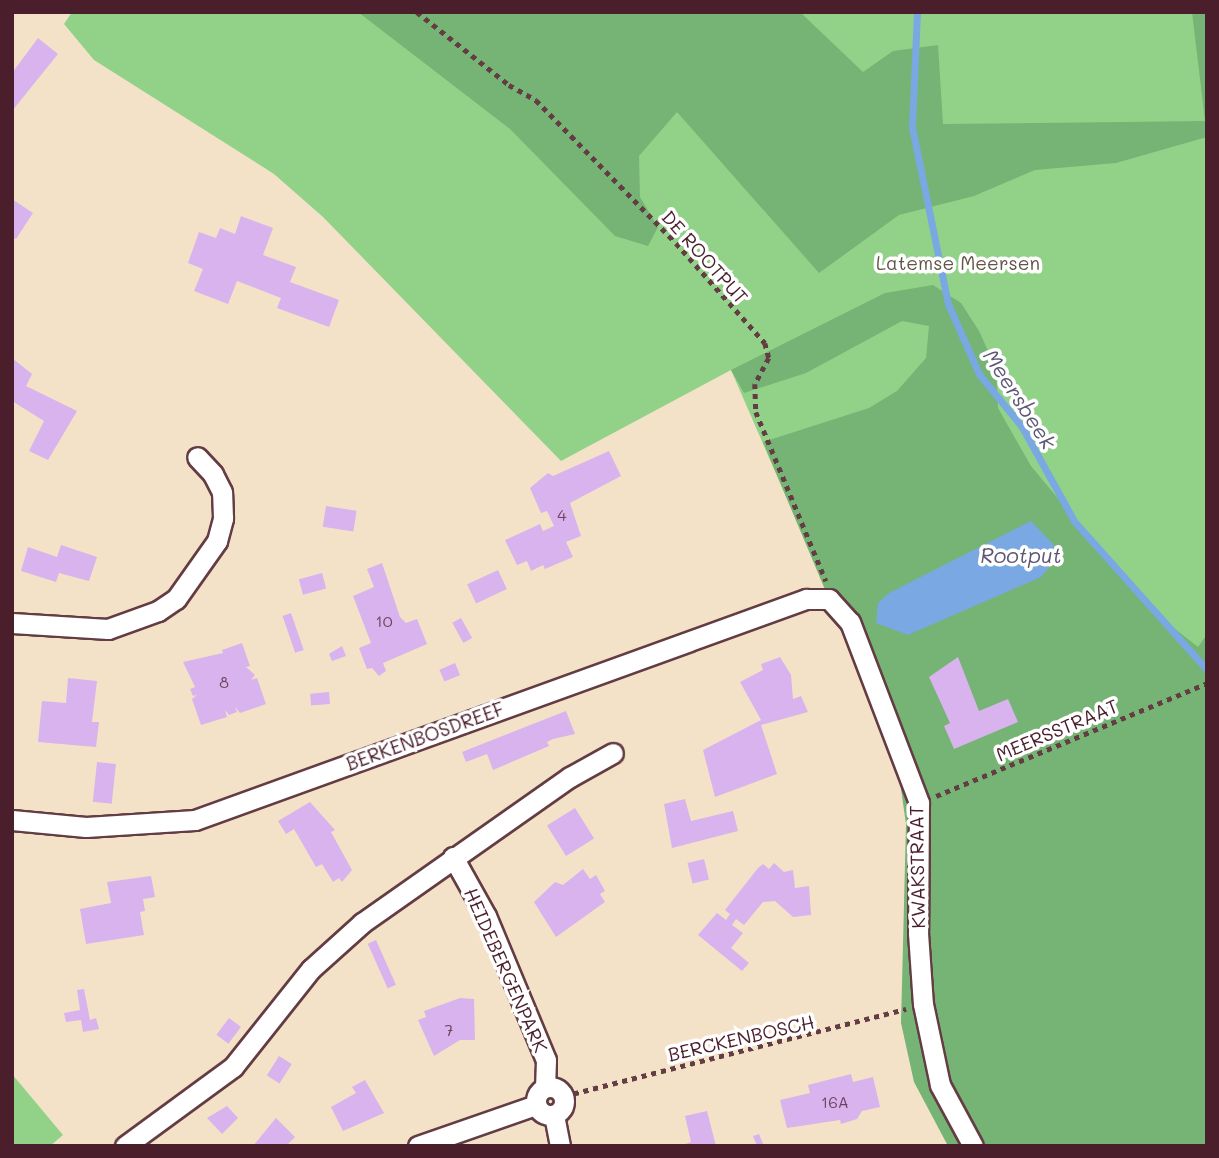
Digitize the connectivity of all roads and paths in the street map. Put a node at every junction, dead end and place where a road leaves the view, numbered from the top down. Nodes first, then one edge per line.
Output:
1 (417, 12) edge
2 (197, 457) dead end
3 (829, 599) junction
4 (12, 623) edge
5 (1207, 683) edge
6 (613, 753) dead end
7 (919, 803) junction
8 (12, 820) edge
9 (453, 857) junction
10 (923, 1004) junction
11 (545, 1087) junction
12 (564, 1096) junction
13 (536, 1105) junction
14 (554, 1115) junction
15 (125, 1146) edge
16 (418, 1146) edge
17 (559, 1146) edge
18 (973, 1146) edge

1 - 3 path, DE ROOTPUT
2 - 4 street
3 - 7 street, KWAKSTRAAT
3 - 8 street, BERKENBOSDREEF
5 - 7 path, MEERSSTRAAT
6 - 9 street
7 - 10 street, KWAKSTRAAT
9 - 11 street, HEIDEBERGENPARK
9 - 15 street
10 - 12 path, BERCKENBOSCH
10 - 18 street, KWAKSTRAAT
11 - 12 street
11 - 13 street
12 - 14 street
13 - 14 street
13 - 16 street
14 - 17 street

